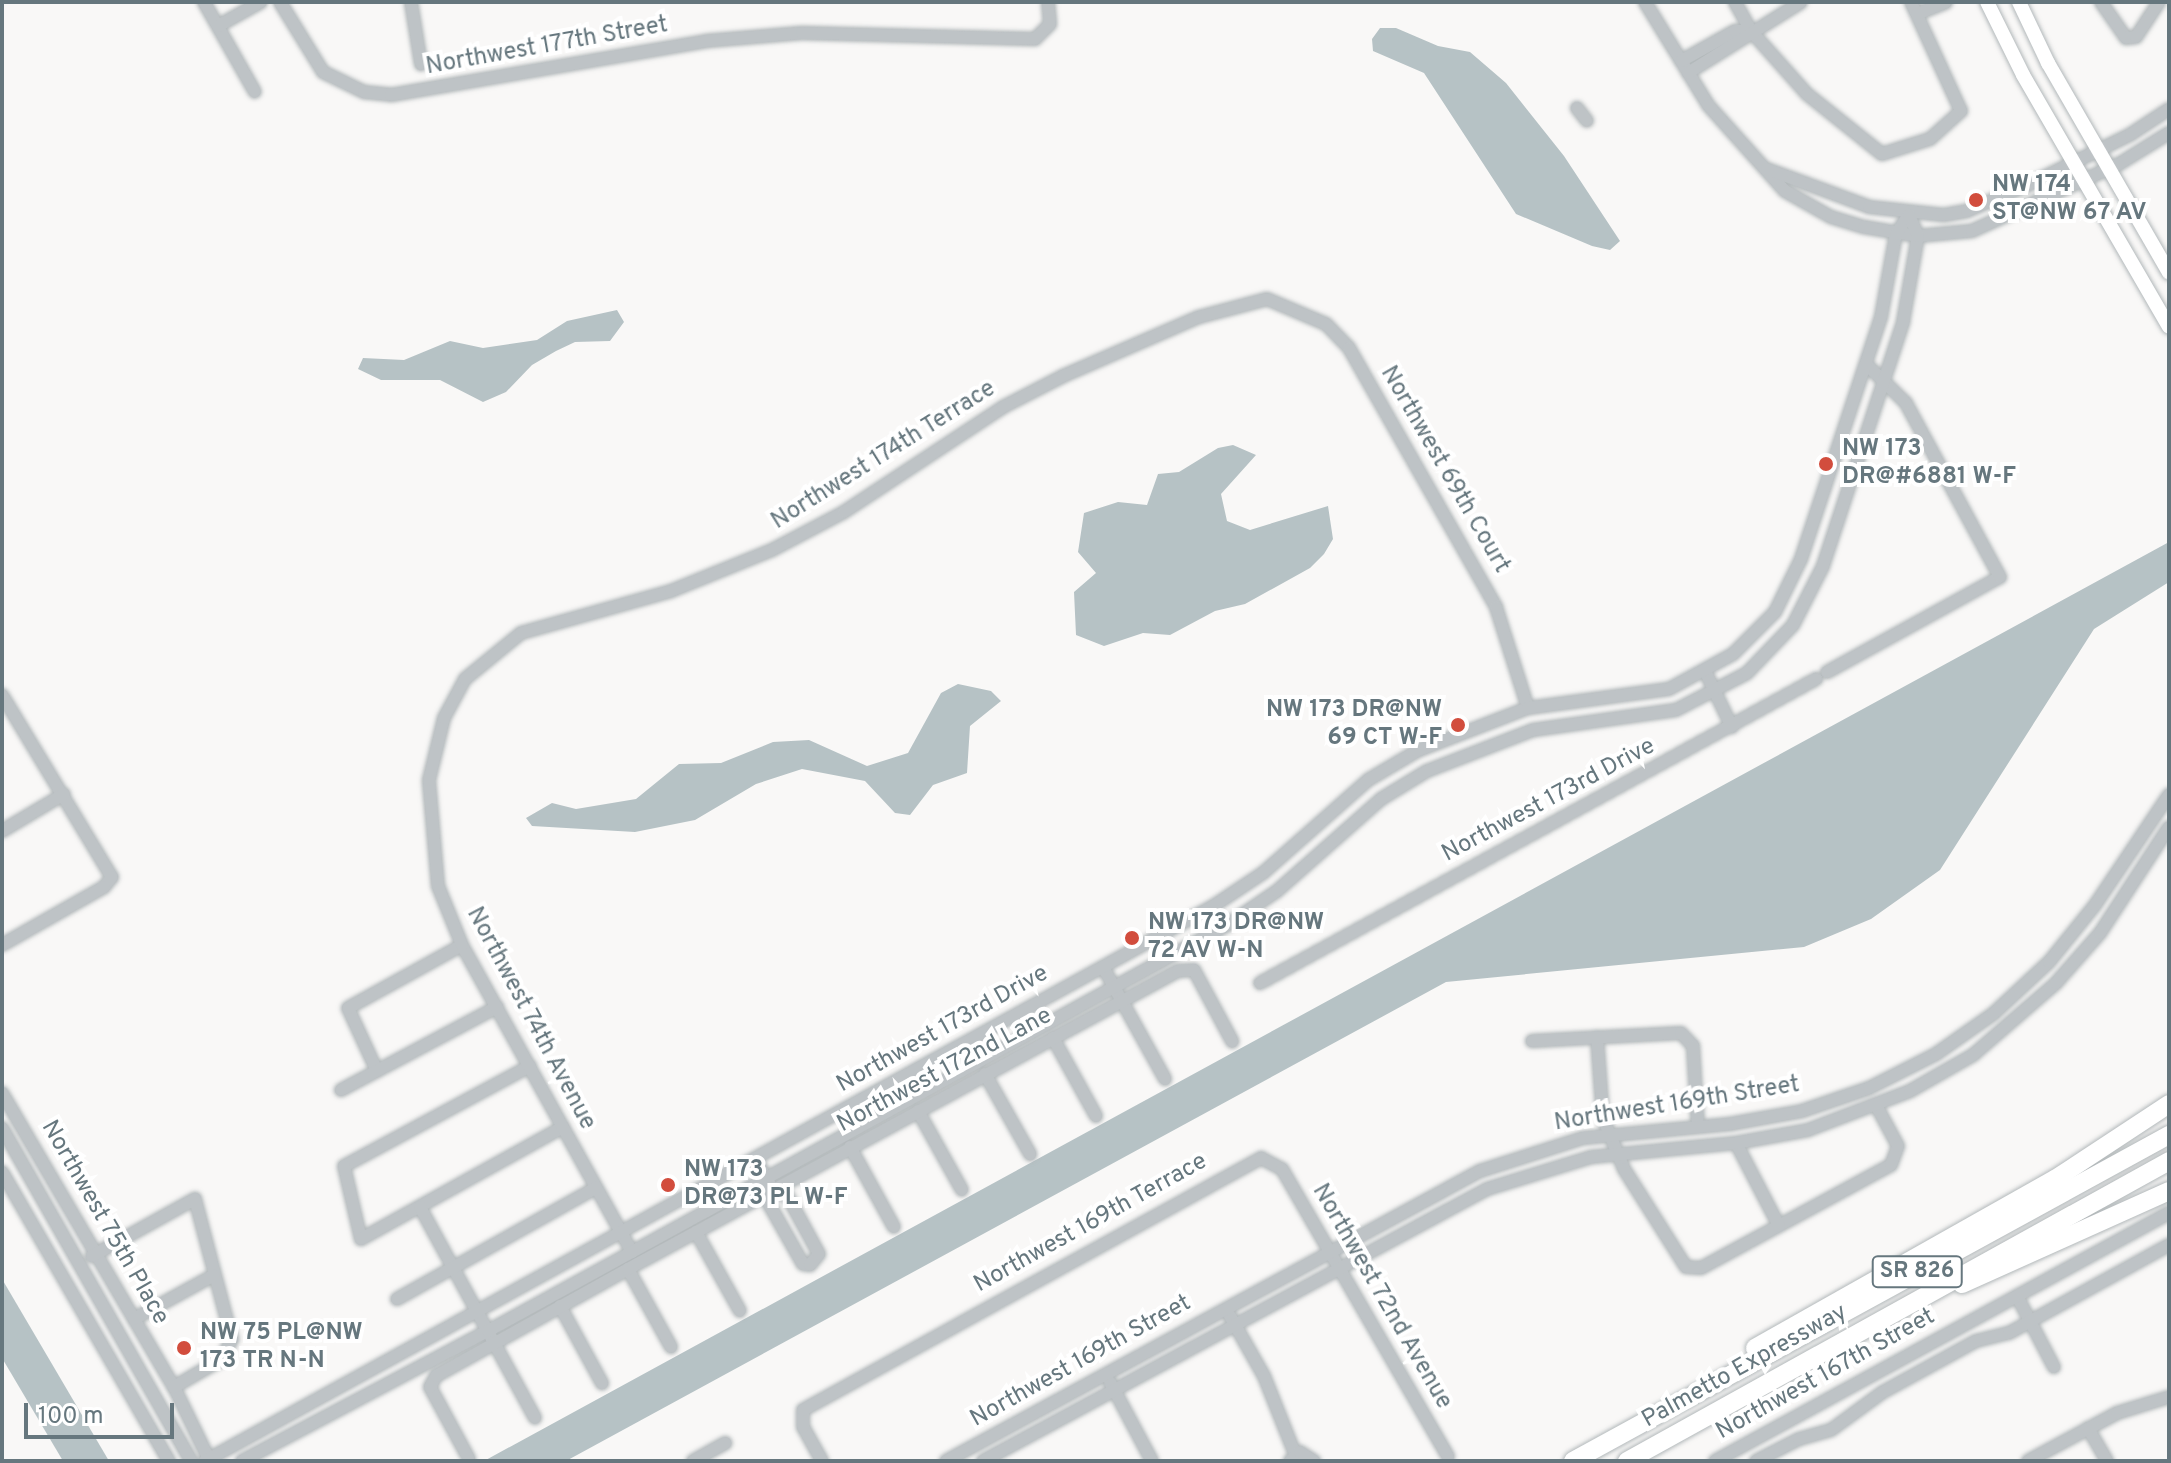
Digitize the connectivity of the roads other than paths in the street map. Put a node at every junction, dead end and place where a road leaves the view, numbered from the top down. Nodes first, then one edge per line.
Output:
1 (204, 2) edge
2 (261, 2) edge
3 (280, 2) edge
4 (411, 2) edge
5 (1048, 2) edge
6 (1645, 2) edge
7 (1735, 2) edge
8 (1801, 2) edge
9 (1946, 2) edge
10 (1987, 2) edge
11 (2019, 2) edge
12 (2101, 2) edge
13 (2159, 2) edge
14 (1914, 8) edge
15 (218, 26) junction
16 (1751, 31) junction
17 (1681, 61) junction
18 (421, 64) dead end
19 (1688, 73) junction
20 (255, 92) dead end
21 (1577, 108) dead end
22 (2169, 109) edge
23 (2154, 120) junction
24 (1587, 121) dead end
25 (2167, 135) edge
26 (2098, 152) junction
27 (2073, 163) junction
28 (2109, 168) junction
29 (1767, 169) junction
30 (2083, 180) junction
31 (1909, 215) junction
32 (1896, 234) junction
33 (1918, 236) junction
34 (2169, 273) edge
35 (1267, 299) joint
36 (2169, 327) edge
37 (1867, 365) junction
38 (1884, 382) junction
39 (1705, 671) junction
40 (1716, 690) junction
41 (3, 700) edge
42 (1528, 708) junction
43 (1732, 727) junction
44 (435, 747) joint
45 (1393, 765) junction
46 (1404, 785) junction
47 (64, 794) junction
48 (2169, 795) edge
49 (2169, 827) edge
50 (2, 831) edge
51 (2, 945) edge
52 (462, 945) junction
53 (2049, 962) junction
54 (1103, 967) junction
55 (2065, 973) junction
56 (1260, 983) dead end
57 (1113, 987) junction
58 (1122, 1002) junction
59 (497, 1007) junction
60 (1597, 1037) junction
61 (1053, 1038) junction
62 (1232, 1041) dead end
63 (1532, 1041) dead end
64 (1936, 1054) junction
65 (530, 1066) junction
66 (377, 1071) junction
67 (985, 1074) junction
68 (1941, 1074) junction
69 (1165, 1079) dead end
70 (341, 1090) dead end
71 (2, 1093) edge
72 (2169, 1104) edge
73 (1877, 1107) junction
74 (918, 1111) junction
75 (1096, 1116) dead end
76 (563, 1127) junction
77 (1698, 1127) junction
78 (2, 1128) edge
79 (1609, 1134) junction
80 (2169, 1135) edge
81 (1736, 1143) junction
82 (850, 1147) junction
83 (1617, 1152) junction
84 (1030, 1154) dead end
85 (755, 1158) junction
86 (2169, 1161) edge
87 (1273, 1162) joint
88 (2, 1172) edge
89 (765, 1178) junction
90 (596, 1188) junction
91 (773, 1190) junction
92 (962, 1190) dead end
93 (2169, 1191) edge
94 (420, 1207) junction
95 (2169, 1213) edge
96 (1779, 1226) junction
97 (894, 1227) dead end
98 (696, 1232) junction
99 (621, 1233) junction
100 (2169, 1245) edge
101 (632, 1252) junction
102 (1330, 1253) junction
103 (96, 1254) junction
104 (81, 1263) junction
105 (1338, 1266) junction
106 (453, 1268) junction
107 (628, 1269) junction
108 (214, 1275) junction
109 (1925, 1296) junction
110 (2014, 1298) junction
111 (397, 1299) dead end
112 (560, 1306) junction
113 (1225, 1308) junction
114 (740, 1311) dead end
115 (478, 1312) junction
116 (134, 1319) junction
117 (2029, 1322) junction
118 (1234, 1323) junction
119 (491, 1337) junction
120 (671, 1347) dead end
121 (2054, 1367) dead end
122 (1105, 1374) junction
123 (602, 1383) dead end
124 (174, 1387) junction
125 (1114, 1389) junction
126 (2169, 1397) edge
127 (1666, 1410) junction
128 (535, 1418) dead end
129 (2088, 1428) junction
130 (179, 1434) junction
131 (984, 1440) junction
132 (725, 1443) dead end
133 (162, 1444) junction
134 (1782, 1447) junction
135 (1448, 1457) dead end
136 (1293, 1458) edge
137 (469, 1459) dead end
138 (991, 1459) edge
139 (208, 1460) edge
140 (169, 1461) edge
141 (191, 1461) edge
142 (242, 1461) edge
143 (693, 1461) edge
144 (822, 1461) edge
145 (946, 1461) edge
146 (1152, 1461) edge
147 (1314, 1461) edge
148 (1573, 1461) edge
149 (1627, 1461) edge
150 (1715, 1461) edge
151 (1756, 1461) edge
152 (1790, 1461) edge
153 (2028, 1461) edge
154 (2107, 1461) edge

1 - 15 street
2 - 15 street
3 - 5 street, Northwest 177th Street
4 - 18 street
6 - 17 street
7 - 16 street
8 - 16 street
9 - 14 street
10 - 27 main road
11 - 26 main road
12 - 13 street
14 - 16 street
15 - 20 street
16 - 17 street
16 - 19 street
17 - 19 street
19 - 29 street
21 - 24 street
22 - 23 street
23 - 25 street
23 - 26 street
25 - 28 street
26 - 27 street
26 - 28 main road
27 - 30 main road
27 - 31 street
28 - 30 street
28 - 34 main road
29 - 31 street
29 - 32 street
30 - 33 street
30 - 36 main road
31 - 32 street, Northwest 173rd Drive
31 - 33 street
32 - 33 street
32 - 37 street, Northwest 173rd Drive
33 - 38 street, Northwest 173rd Drive
35 - 42 street, Northwest 69th Court
35 - 44 street, Northwest 174th Terrace
37 - 38 street, Northwest 173rd Drive
37 - 39 street, Northwest 173rd Drive
38 - 40 street, Northwest 173rd Drive
38 - 43 street, Northwest 173rd Drive
39 - 40 street
39 - 42 street, Northwest 173rd Drive
40 - 43 street
40 - 46 street, Northwest 173rd Drive
41 - 47 street
42 - 45 street, Northwest 173rd Drive
43 - 56 street, Northwest 173rd Drive
44 - 52 street, Northwest 74th Avenue
45 - 46 street
45 - 54 street, Northwest 173rd Drive
46 - 57 street, Northwest 173rd Drive
47 - 50 street
47 - 51 street
48 - 53 street, Northwest 169th Street
49 - 55 street, Northwest 169th Street
52 - 59 street, Northwest 74th Avenue
52 - 66 street
53 - 55 street
53 - 64 street, Northwest 169th Street
54 - 57 street
54 - 85 street, Northwest 173rd Drive
55 - 68 street, Northwest 169th Street
57 - 58 street
57 - 89 street, Northwest 173rd Drive
58 - 61 street, Northwest 172nd Lane
58 - 62 street, Northwest 172nd Lane
58 - 69 street
59 - 65 street, Northwest 74th Avenue
59 - 66 street
60 - 63 street
60 - 77 street
60 - 79 street
61 - 67 street, Northwest 172nd Lane
61 - 75 street
64 - 68 street
64 - 77 street, Northwest 169th Street
65 - 76 street, Northwest 74th Avenue
65 - 94 street
66 - 70 street
67 - 74 street, Northwest 172nd Lane
67 - 84 street
68 - 73 street, Northwest 169th Street
71 - 103 street, Northwest 75th Place
72 - 127 highway
73 - 81 street, Northwest 169th Street
73 - 96 street
74 - 82 street, Northwest 172nd Lane
74 - 92 street
76 - 90 street, Northwest 74th Avenue
76 - 94 street
77 - 79 street, Northwest 169th Street
78 - 104 street, Northwest 75th Place
79 - 83 street
79 - 102 street, Northwest 169th Street
80 - 127 highway, Palmetto Expressway / SR 826
81 - 83 street, Northwest 169th Street
81 - 96 street
82 - 91 street, Northwest 172nd Lane
82 - 97 street
83 - 96 street
83 - 105 street, Northwest 169th Street
85 - 89 street
85 - 99 street, Northwest 173rd Drive
86 - 109 highway, Palmetto Expressway / SR 826
87 - 102 street, Northwest 72nd Avenue
87 - 144 street, Northwest 169th Terrace
88 - 133 street
89 - 91 street
89 - 101 street, Northwest 173rd Drive
90 - 99 street, Northwest 74th Avenue
90 - 106 street
91 - 91 street
91 - 98 street, Northwest 172nd Lane
93 - 109 highway
94 - 106 street
95 - 110 street, Northwest 167th Street
98 - 107 street, Northwest 172nd Lane
98 - 114 street
99 - 101 street, Northwest 74th Avenue
99 - 115 street, Northwest 173rd Drive
100 - 117 street
101 - 119 street, Northwest 173rd Drive
102 - 105 street, Northwest 72nd Avenue
102 - 113 street, Northwest 169th Street
103 - 104 street
103 - 108 street
103 - 116 street, Northwest 75th Place
104 - 130 street, Northwest 75th Place
105 - 118 street, Northwest 169th Street
105 - 135 street, Northwest 72nd Avenue
106 - 111 street
106 - 115 street
107 - 112 street, Northwest 172nd Lane
107 - 120 street
108 - 116 street
108 - 124 street
109 - 149 highway, Palmetto Expressway / SR 826
110 - 117 street
110 - 150 street, Northwest 167th Street
112 - 119 street, Northwest 172nd Lane
112 - 123 street
113 - 118 street
113 - 122 street, Northwest 169th Street
115 - 119 street
115 - 139 street, Northwest 173rd Drive
116 - 124 street, Northwest 75th Place
117 - 121 street
117 - 134 street
118 - 125 street, Northwest 169th Street
118 - 136 street
119 - 128 street
119 - 137 street, Northwest 172nd Lane
119 - 142 street, Northwest 173rd Drive
122 - 125 street
122 - 131 street, Northwest 169th Street
124 - 139 street, Northwest 75th Place
125 - 138 street, Northwest 169th Street
125 - 146 street
126 - 129 street
127 - 148 highway, Palmetto Expressway / SR 826
129 - 153 street
129 - 154 street
130 - 133 street
130 - 141 street, Northwest 75th Place
131 - 138 street
131 - 145 street, Northwest 169th Street
132 - 143 street
133 - 140 street
134 - 151 street
134 - 152 street
136 - 147 street

